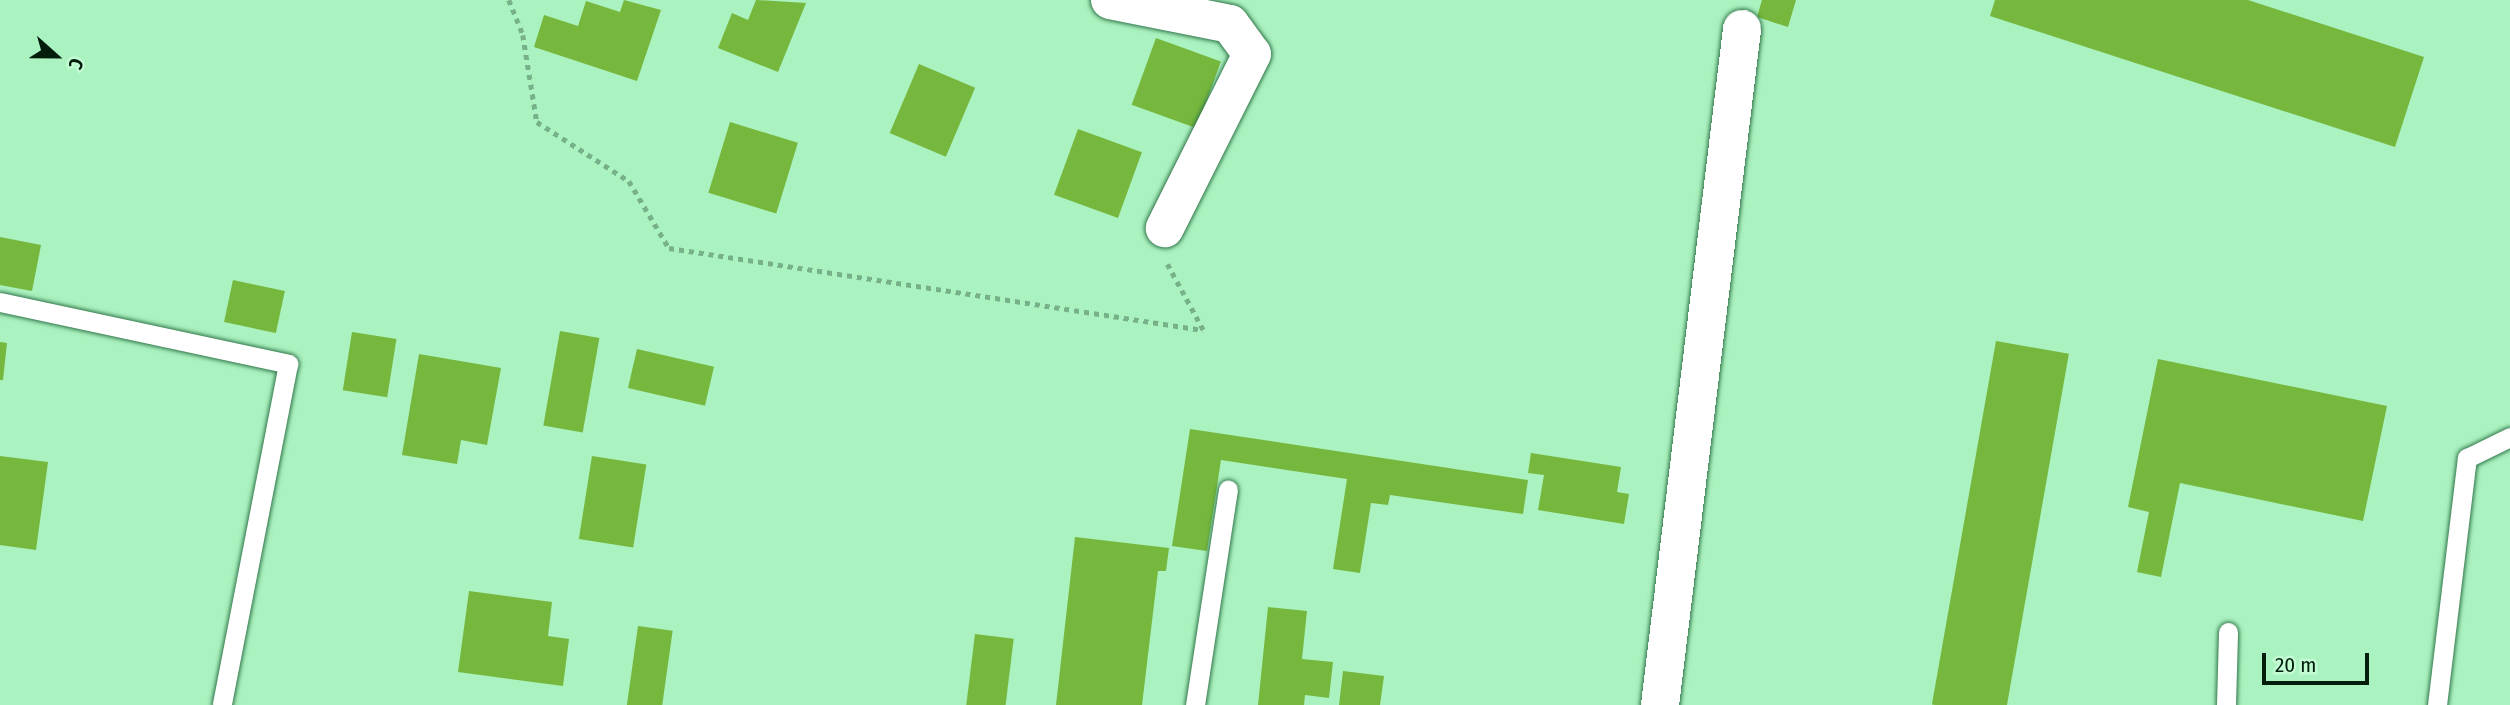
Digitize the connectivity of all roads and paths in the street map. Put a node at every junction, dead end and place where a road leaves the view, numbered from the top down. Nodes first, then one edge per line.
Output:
1 (509, 0) edge
2 (1110, 0) edge
3 (1742, 29) dead end
4 (1165, 228) joint
5 (0, 302) edge
6 (2510, 437) edge
7 (1228, 490) dead end
8 (2228, 632) dead end
9 (222, 705) edge
10 (1195, 705) edge
11 (1660, 705) edge
12 (2226, 705) edge
13 (2437, 705) edge

1 - 4 path
2 - 4 street
3 - 11 street
5 - 9 lane
6 - 13 lane
7 - 10 lane
8 - 12 lane

